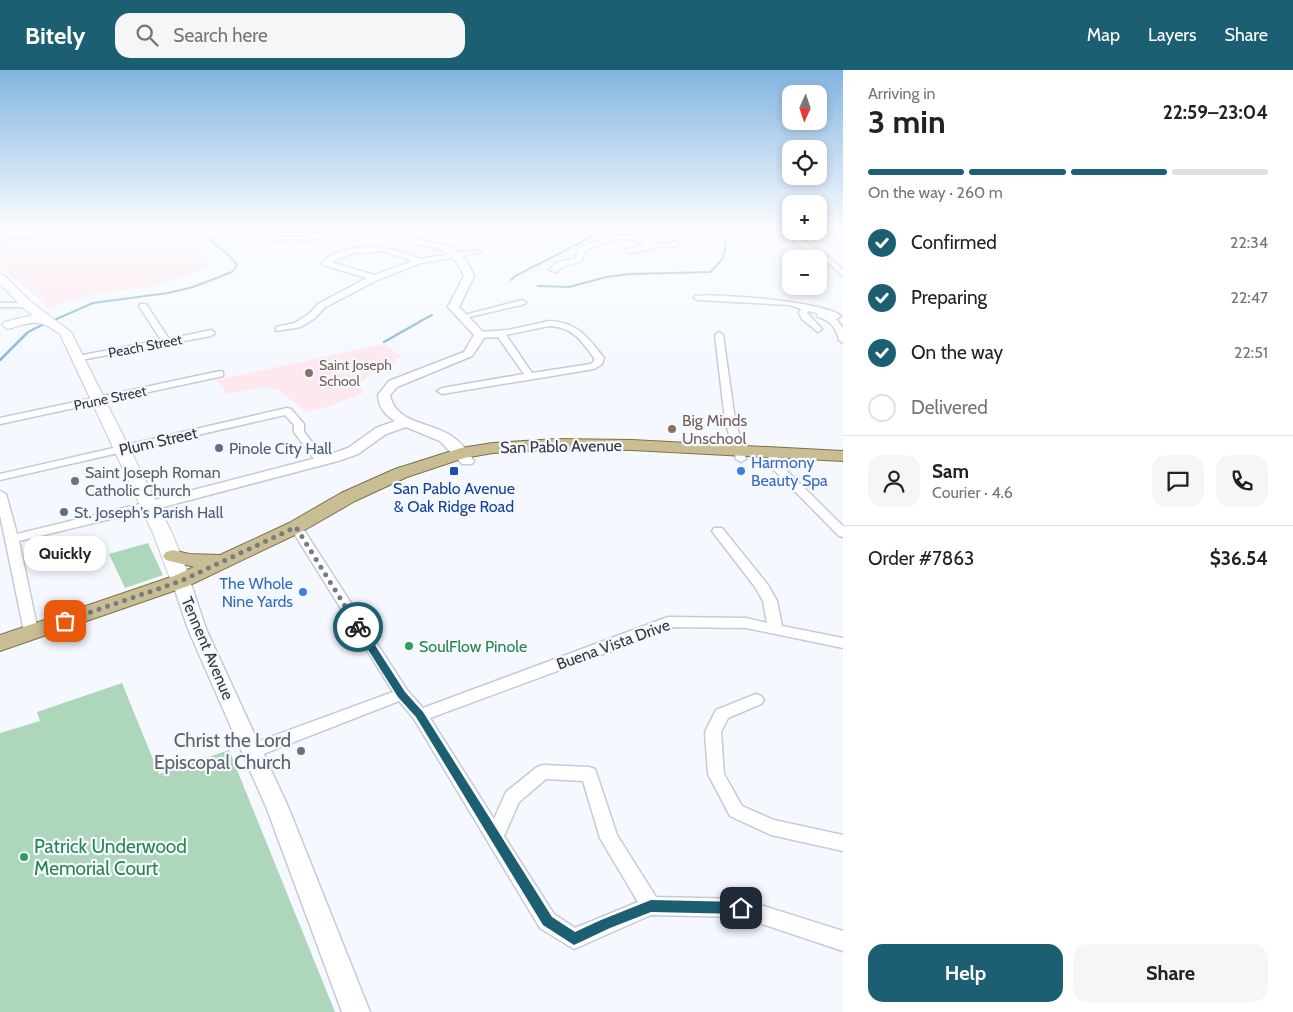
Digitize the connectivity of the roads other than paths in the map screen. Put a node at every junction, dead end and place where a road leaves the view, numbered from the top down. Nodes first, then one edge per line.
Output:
1 (355, 272) edge
2 (390, 272) edge
3 (468, 272) edge
4 (0, 277) edge
5 (374, 278) junction
6 (698, 298) dead end
7 (522, 302) dead end
8 (0, 305) edge
9 (28, 305) junction
10 (143, 306) dead end
11 (806, 307) junction
12 (837, 316) edge
13 (461, 317) junction
14 (50, 322) junction
15 (4, 329) edge
16 (279, 329) dead end
17 (818, 329) dead end
18 (212, 333) dead end
19 (480, 334) junction
20 (500, 334) junction
21 (720, 335) dead end
22 (843, 340) edge
23 (167, 342) junction
24 (78, 359) junction
25 (220, 374) dead end
26 (530, 376) junction
27 (442, 391) dead end
28 (98, 400) junction
29 (0, 421) edge
30 (406, 422) junction
31 (121, 449) junction
32 (740, 455) junction
33 (843, 456) edge
34 (464, 457) junction
35 (773, 457) junction
36 (327, 460) junction
37 (843, 464) edge
38 (0, 478) edge
39 (0, 494) edge
40 (148, 506) junction
41 (296, 527) junction
42 (718, 532) dead end
43 (843, 533) edge
44 (14, 538) junction
45 (173, 556) junction
46 (222, 561) junction
47 (181, 581) junction
48 (776, 628) junction
49 (31, 631) junction
50 (0, 643) edge
51 (843, 643) edge
52 (402, 694) junction
53 (756, 700) dead end
54 (420, 715) junction
55 (252, 751) junction
56 (495, 836) junction
57 (843, 843) edge
58 (651, 906) junction
59 (843, 941) edge
60 (356, 1012) edge

1 - 5 street
2 - 5 street
3 - 13 street
4 - 9 main road
5 - 16 street
6 - 11 street
7 - 13 street
8 - 9 street
9 - 14 main road, Tennent Avenue
9 - 15 main road
10 - 23 street
11 - 12 street
11 - 17 street
12 - 22 street
13 - 19 street
14 - 15 main road
14 - 24 main road, Tennent Avenue
18 - 23 street, Peach Street
19 - 20 street
19 - 30 street
20 - 26 street
20 - 26 street
21 - 32 street
23 - 24 street, Peach Street
24 - 28 main road, Tennent Avenue
25 - 28 street, Prune Street
26 - 27 street
28 - 29 street, Prune Street
28 - 31 main road, Tennent Avenue
30 - 34 street
30 - 36 street
31 - 36 street, Plum Street
31 - 38 street, Plum Street
31 - 40 main road, Tennent Avenue
32 - 34 main road, San Pablo Avenue
32 - 35 main road, San Pablo Avenue
33 - 35 main road, San Pablo Avenue
34 - 41 main road, San Pablo Avenue
35 - 37 main road, San Pablo Avenue
35 - 43 street
36 - 40 street
39 - 44 street
40 - 44 street
40 - 45 main road, Tennent Avenue
41 - 46 main road, San Pablo Avenue
41 - 52 street
42 - 48 street
44 - 49 street
45 - 46 main road
45 - 47 main road, Tennent Avenue
46 - 47 main road, San Pablo Avenue
47 - 49 main road, San Pablo Avenue
47 - 55 street, Tennent Avenue
48 - 51 street, Buena Vista Drive
48 - 54 street, Buena Vista Drive
49 - 50 main road, San Pablo Avenue
52 - 54 street
52 - 55 street
53 - 57 street
54 - 56 street
55 - 60 street, Tennent Avenue
56 - 58 street
56 - 58 street
58 - 59 street

